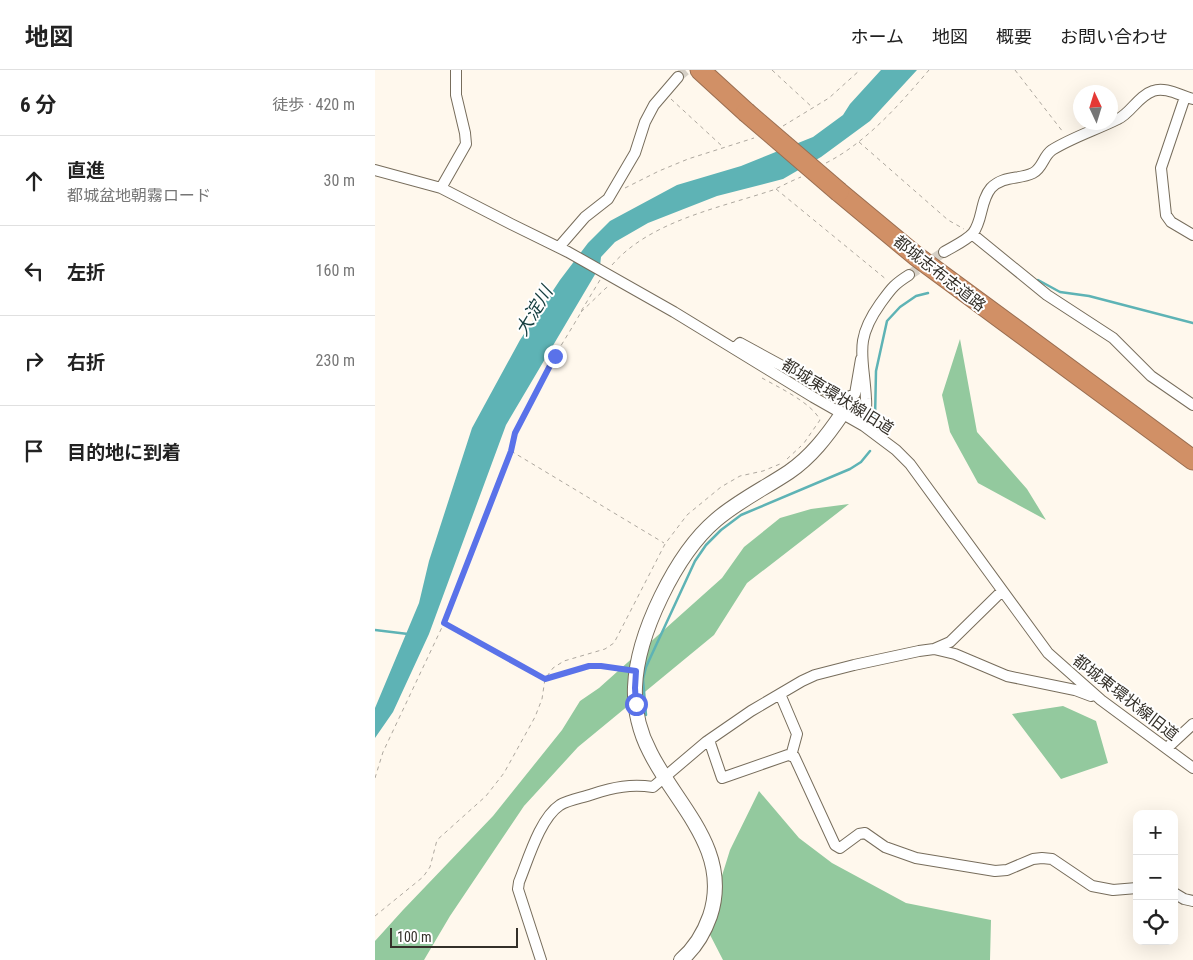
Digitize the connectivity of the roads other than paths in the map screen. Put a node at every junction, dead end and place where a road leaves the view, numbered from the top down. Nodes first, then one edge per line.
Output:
1 (456, 70) edge
2 (700, 70) edge
3 (678, 77) tunnel mouth
4 (1189, 98) edge
5 (375, 170) edge
6 (441, 188) junction
7 (972, 234) junction
8 (1193, 235) edge
9 (563, 249) junction
10 (944, 252) tunnel mouth
11 (909, 275) tunnel mouth
12 (735, 348) junction
13 (861, 358) junction
14 (1193, 405) edge
15 (842, 414) junction
16 (864, 426) junction
17 (1155, 433) junction
18 (1193, 455) edge
19 (1193, 461) edge
20 (1003, 591) junction
21 (934, 649) junction
22 (780, 694) junction
23 (1101, 700) junction
24 (1193, 724) edge
25 (709, 740) junction
26 (1167, 748) junction
27 (791, 756) junction
28 (1193, 768) edge
29 (666, 777) junction
30 (1133, 888) edge
31 (1178, 895) edge
32 (1193, 900) edge
33 (541, 960) edge
34 (681, 960) edge

1 - 6 street
2 - 17 highway, 都城志布志道路, bridge
3 - 9 street
4 - 7 street
4 - 8 street
5 - 6 street, 都城東環状線旧道
6 - 9 street, 都城東環状線旧道
7 - 10 street
7 - 14 street
9 - 12 street, 都城東環状線旧道
11 - 13 street
12 - 13 street
12 - 15 street, 都城東環状線旧道
13 - 16 street
15 - 16 street, 都城東環状線旧道
15 - 29 street
16 - 20 street, 都城東環状線旧道
17 - 18 highway
17 - 19 highway
20 - 21 street
20 - 23 street, 都城東環状線旧道
21 - 22 street
21 - 23 street
22 - 25 street
22 - 27 street
23 - 26 street, 都城東環状線旧道
24 - 26 street
25 - 27 street
25 - 29 street
26 - 28 street, 都城東環状線旧道
27 - 30 street
29 - 33 street
29 - 34 street
31 - 32 street

